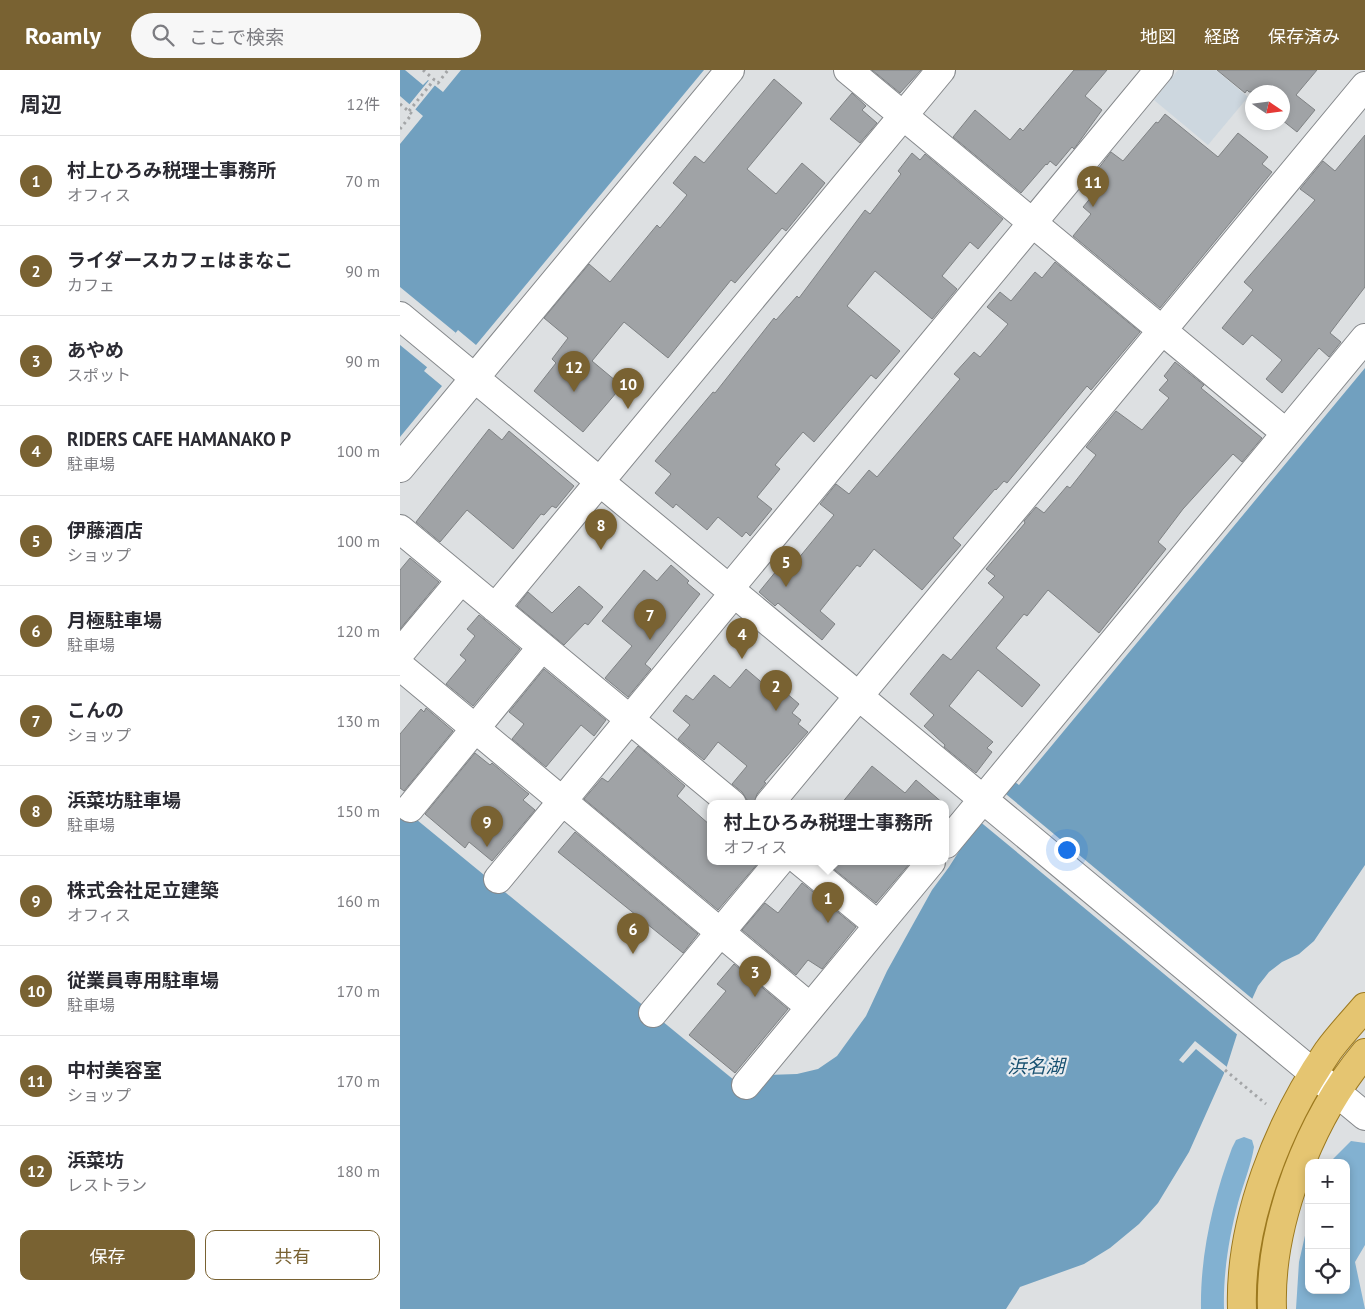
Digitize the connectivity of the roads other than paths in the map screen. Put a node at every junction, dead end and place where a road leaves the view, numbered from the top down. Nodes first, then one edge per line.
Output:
1 (730, 70) edge
2 (848, 70) edge
3 (941, 70) edge
4 (1159, 70) edge
5 (1365, 86) edge
6 (903, 116) junction
7 (1032, 223) junction
8 (400, 316) edge
9 (1162, 330) junction
10 (1365, 338) edge
11 (475, 378) junction
12 (1286, 433) junction
13 (400, 468) edge
14 (600, 482) junction
15 (400, 529) edge
16 (461, 580) junction
17 (732, 591) junction
18 (495, 608) junction
19 (542, 647) junction
20 (400, 653) edge
21 (400, 666) edge
22 (858, 696) junction
23 (630, 720) junction
24 (475, 729) junction
25 (727, 800) edge
26 (772, 800) edge
27 (562, 801) junction
28 (985, 801) junction
29 (410, 808) dead end
30 (949, 841) edge
31 (776, 865) edge
32 (805, 865) edge
33 (929, 865) edge
34 (498, 879) dead end
35 (878, 926) junction
36 (720, 932) junction
37 (810, 1007) junction
38 (1365, 1007) edge
39 (653, 1013) dead end
40 (1365, 1053) edge
41 (1305, 1067) junction
42 (746, 1085) dead end
43 (1336, 1093) junction
44 (1365, 1116) edge
45 (1242, 1309) edge
46 (1272, 1309) edge

1 - 11 street
2 - 6 street
3 - 6 street
4 - 7 street
5 - 9 street
6 - 7 street
6 - 14 street
7 - 9 street
7 - 17 street
8 - 11 street
9 - 12 street
9 - 22 street
10 - 12 street
11 - 13 street
11 - 14 street
12 - 28 street
14 - 17 street
14 - 18 street
15 - 16 street
16 - 18 street
16 - 20 street
17 - 22 street
17 - 23 street
18 - 19 street
19 - 23 street
19 - 24 street
21 - 24 street
22 - 26 street
22 - 28 street
23 - 25 street
23 - 27 street
24 - 27 street
24 - 29 street
27 - 34 street
27 - 36 street
28 - 30 street
28 - 41 street
31 - 36 street
32 - 35 street
33 - 35 street
35 - 37 street
36 - 37 street
36 - 39 street
37 - 42 street
38 - 41 main road
40 - 43 main road
41 - 43 street
41 - 45 main road
43 - 44 street
43 - 46 main road

